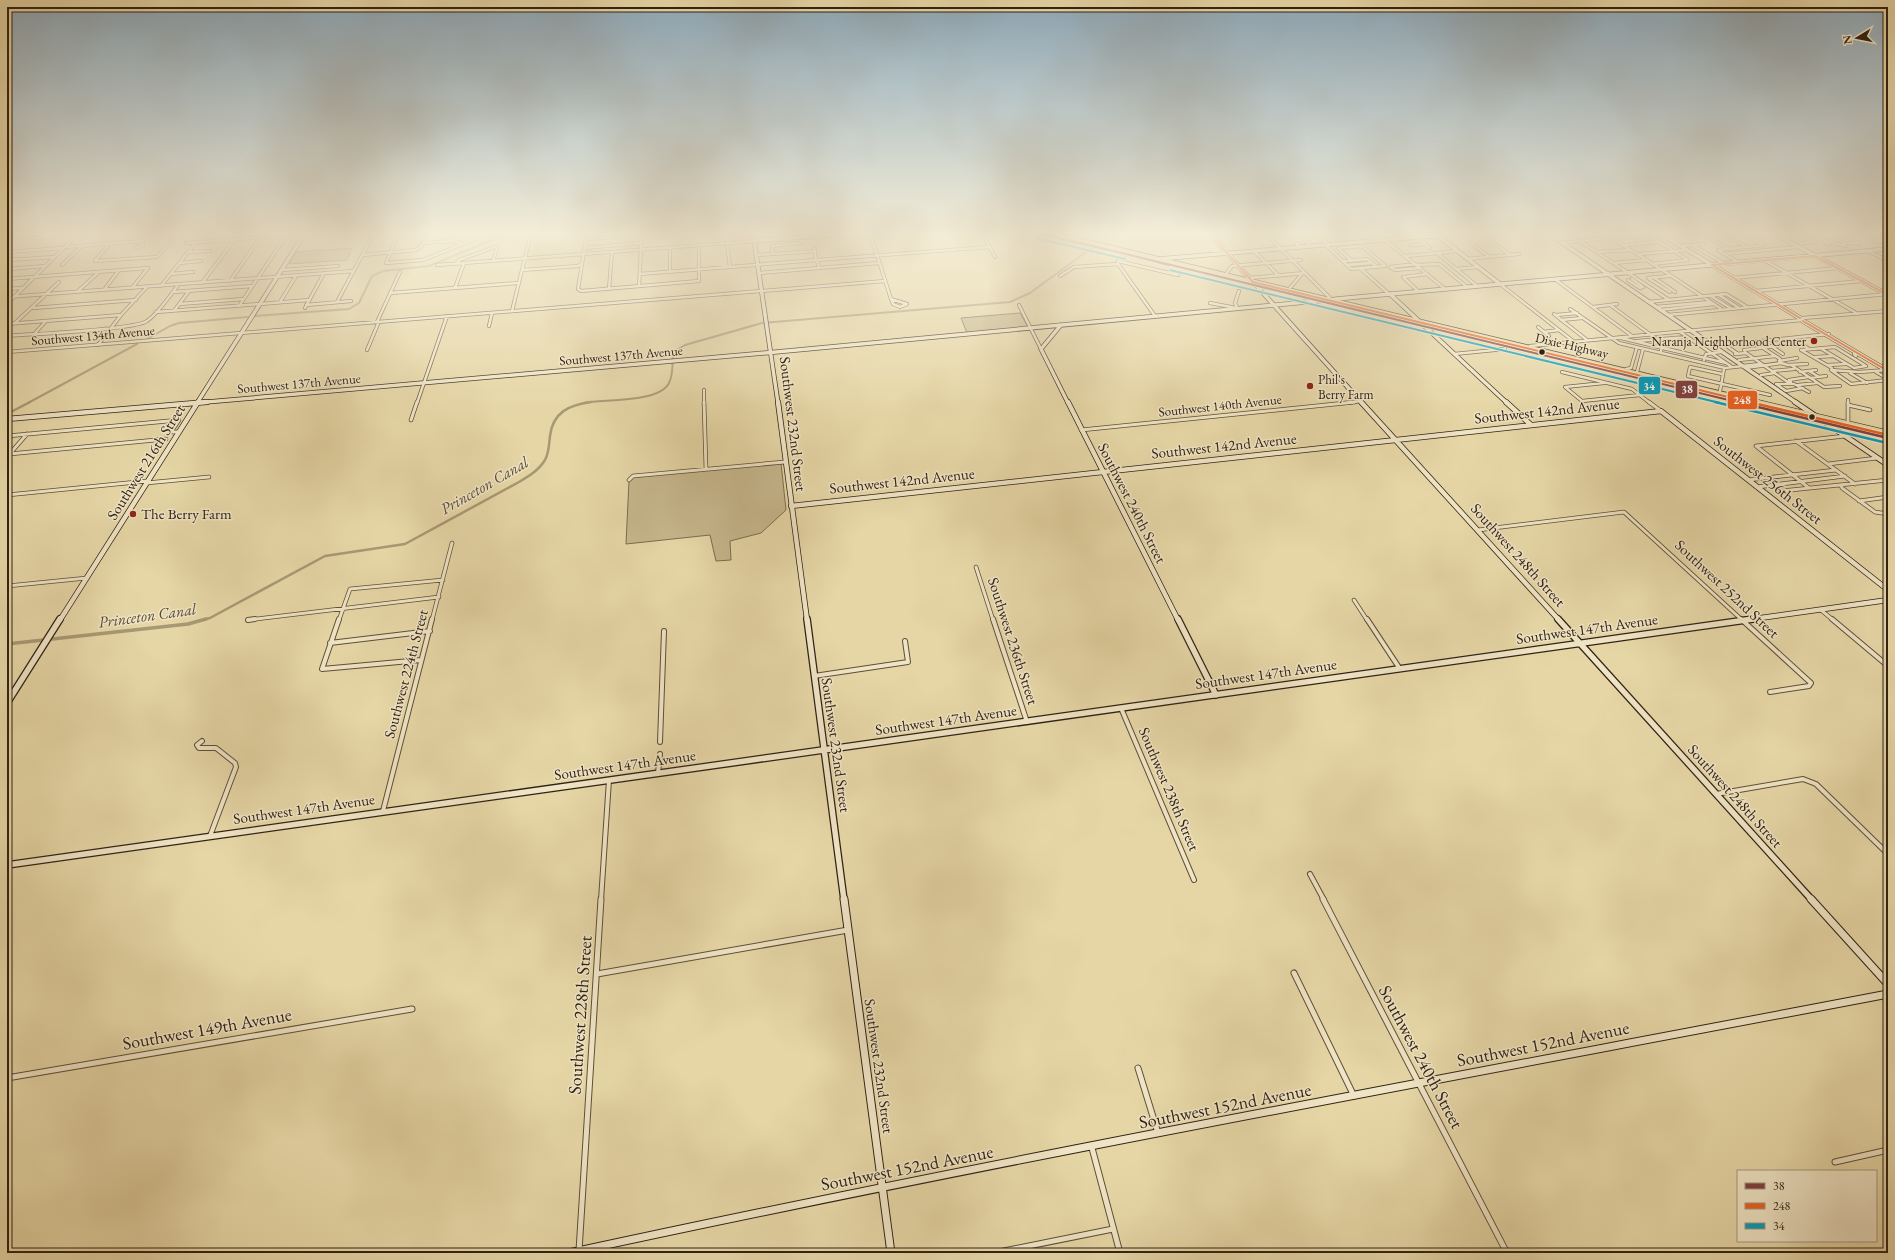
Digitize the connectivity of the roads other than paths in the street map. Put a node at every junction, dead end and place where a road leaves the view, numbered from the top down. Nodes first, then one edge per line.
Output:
1 (189, 291) edge
2 (763, 291) edge
3 (19, 292) edge
4 (49, 292) edge
5 (77, 292) edge
6 (143, 292) edge
7 (173, 292) joint
8 (176, 292) edge
9 (248, 292) edge
10 (268, 292) edge
11 (286, 292) edge
12 (314, 292) edge
13 (343, 292) edge
14 (406, 292) edge
15 (516, 292) edge
16 (753, 292) edge
17 (889, 292) edge
18 (1138, 292) edge
19 (1238, 292) edge
20 (1262, 292) edge
21 (1299, 292) edge
22 (1302, 292) edge
23 (1324, 292) edge
24 (1387, 292) edge
25 (1414, 292) edge
26 (1419, 292) edge
27 (1510, 292) edge
28 (1572, 292) edge
29 (1633, 292) edge
30 (1670, 292) joint
31 (1675, 292) edge
32 (1695, 292) edge
33 (1757, 292) edge
34 (1820, 292) edge
35 (390, 293) joint
36 (1409, 293) junction
37 (1659, 293) joint
38 (47, 294) junction
39 (1389, 294) junction
40 (1887, 294) edge
41 (1718, 295) junction
42 (1702, 296) junction
43 (1710, 296) junction
44 (7, 297) edge
45 (14, 297) junction
46 (244, 298) junction
47 (1330, 298) junction
48 (891, 299) junction
49 (1833, 299) junction
50 (136, 300) junction
51 (309, 300) junction
52 (1669, 300) junction
53 (1718, 300) junction
54 (1725, 300) junction
55 (351, 301) dead end
56 (280, 302) junction
57 (337, 302) junction
58 (1648, 302) junction
59 (1710, 302) junction
60 (1210, 303) dead end
61 (7, 304) edge
62 (180, 304) junction
63 (260, 304) junction
64 (1345, 304) junction
65 (1617, 304) dead end
66 (1714, 304) junction
67 (1725, 304) junction
68 (1732, 304) junction
69 (1019, 305) dead end
70 (1274, 305) junction
71 (1610, 305) junction
72 (1779, 305) junction
73 (239, 306) junction
74 (1593, 307) junction
75 (33, 308) junction
76 (1237, 308) junction
77 (1658, 308) junction
78 (1748, 308) junction
79 (1373, 309) junction
80 (1570, 309) dead end
81 (1732, 309) junction
82 (1740, 309) junction
83 (1723, 310) junction
84 (1888, 310) edge
85 (174, 311) junction
86 (512, 311) junction
87 (156, 312) junction
88 (492, 313) junction
89 (1577, 313) junction
90 (1858, 314) junction
91 (122, 315) junction
92 (1668, 315) junction
93 (447, 316) junction
94 (1155, 316) junction
95 (1583, 318) junction
96 (1803, 319) junction
97 (1418, 320) junction
98 (1561, 320) junction
99 (46, 321) junction
100 (377, 322) junction
101 (15, 323) junction
102 (7, 324) edge
103 (1430, 324) junction
104 (489, 326) dead end
105 (1061, 326) junction
106 (1423, 326) junction
107 (113, 327) junction
108 (1538, 327) dead end
109 (1626, 327) dead end
110 (1030, 328) junction
111 (1621, 328) junction
112 (1559, 330) junction
113 (1690, 331) junction
114 (1544, 332) junction
115 (1680, 332) junction
116 (241, 333) junction
117 (35, 334) junction
118 (1650, 334) junction
119 (1828, 334) junction
120 (7, 336) edge
121 (1549, 336) dead end
122 (1632, 336) junction
123 (1687, 336) junction
124 (1620, 337) junction
125 (1609, 338) junction
126 (1587, 340) junction
127 (1648, 340) junction
128 (1657, 340) junction
129 (1797, 341) dead end
130 (1573, 342) junction
131 (1633, 342) junction
132 (1757, 344) dead end
133 (98, 345) junction
134 (1650, 346) junction
135 (1713, 346) junction
136 (1771, 346) junction
137 (1777, 346) dead end
138 (1530, 347) junction
139 (1728, 347) dead end
140 (1763, 347) junction
141 (1636, 348) junction
142 (1662, 348) junction
143 (1820, 348) junction
144 (1041, 349) junction
145 (1505, 349) dead end
146 (1643, 349) junction
147 (1810, 349) junction
148 (367, 350) dead end
149 (7, 352) edge
150 (771, 352) junction
151 (1721, 352) junction
152 (1660, 353) junction
153 (1711, 353) junction
154 (1746, 353) junction
155 (1454, 354) junction
156 (1783, 354) dead end
157 (1849, 355) junction
158 (1858, 355) junction
159 (1775, 356) junction
160 (1833, 356) junction
161 (1717, 357) junction
162 (1704, 358) junction
163 (1752, 358) junction
164 (1790, 358) junction
165 (1797, 358) dead end
166 (1814, 358) junction
167 (1739, 360) dead end
168 (1716, 361) junction
169 (1780, 361) junction
170 (1703, 363) junction
171 (1726, 363) junction
172 (1800, 364) junction
173 (1806, 364) dead end
174 (1846, 364) junction
175 (1762, 365) junction
176 (1791, 365) junction
177 (1827, 366) junction
178 (1732, 367) junction
179 (1744, 367) junction
180 (1795, 368) junction
181 (1626, 369) junction
182 (1724, 369) junction
183 (1831, 369) junction
184 (1809, 370) junction
185 (1816, 370) dead end
186 (1887, 370) edge
187 (1772, 371) junction
188 (1875, 371) junction
189 (1562, 372) dead end
190 (1637, 372) junction
191 (1800, 372) junction
192 (1849, 372) junction
193 (1722, 374) junction
194 (1775, 374) junction
195 (1761, 375) dead end
196 (1826, 376) dead end
197 (1819, 377) junction
198 (1809, 378) junction
199 (1888, 379) edge
200 (424, 382) junction
201 (1607, 383) junction
202 (1790, 383) junction
203 (1817, 383) junction
204 (1867, 383) junction
205 (1721, 384) junction
206 (1798, 385) junction
207 (1840, 386) dead end
208 (1803, 388) junction
209 (704, 390) dead end
210 (1720, 392) junction
211 (1809, 392) dead end
212 (1640, 395) junction
213 (1770, 395) dead end
214 (1848, 400) dead end
215 (1361, 401) junction
216 (198, 402) junction
217 (1848, 405) junction
218 (1801, 406) junction
219 (1796, 410) junction
220 (1870, 410) dead end
221 (1661, 411) junction
222 (1811, 413) junction
223 (1816, 417) junction
224 (7, 419) edge
225 (411, 420) dead end
226 (1826, 421) junction
227 (1850, 424) junction
228 (1531, 425) junction
229 (1081, 430) junction
230 (179, 432) junction
231 (1888, 433) edge
232 (27, 434) junction
233 (7, 436) edge
234 (1845, 436) junction
235 (166, 439) dead end
236 (1396, 439) junction
237 (1796, 441) junction
238 (8, 456) edge
239 (1877, 458) junction
240 (785, 462) junction
241 (1828, 464) junction
242 (1888, 465) edge
243 (706, 469) junction
244 (1836, 470) junction
245 (1102, 472) junction
246 (1792, 475) junction
247 (1845, 476) junction
248 (209, 477) dead end
249 (629, 480) dead end
250 (1748, 480) junction
251 (1882, 480) junction
252 (1888, 480) edge
253 (1800, 481) junction
254 (146, 482) junction
255 (1855, 484) junction
256 (1888, 484) edge
257 (1772, 485) junction
258 (1841, 485) junction
259 (1757, 487) junction
260 (1809, 488) junction
261 (7, 495) edge
262 (1888, 497) edge
263 (1859, 501) junction
264 (791, 506) junction
265 (1888, 514) edge
266 (1478, 530) junction
267 (452, 543) dead end
268 (976, 567) dead end
269 (87, 578) junction
270 (442, 580) junction
271 (7, 586) edge
272 (1888, 590) edge
273 (439, 597) junction
274 (1354, 600) dead end
275 (1888, 600) edge
276 (343, 608) junction
277 (1821, 610) junction
278 (248, 620) dead end
279 (1742, 621) junction
280 (430, 630) junction
281 (664, 631) dead end
282 (905, 642) dead end
283 (330, 643) junction
284 (1580, 643) junction
285 (421, 660) junction
286 (1888, 666) edge
287 (1400, 669) junction
288 (813, 676) junction
289 (1770, 692) dead end
290 (1216, 695) junction
291 (7, 703) edge
292 (1121, 708) junction
293 (1027, 722) junction
294 (202, 741) dead end
295 (660, 742) dead end
296 (824, 750) junction
297 (660, 754) dead end
298 (658, 773) junction
299 (609, 780) junction
300 (1716, 794) junction
301 (383, 811) junction
302 (210, 836) junction
303 (1888, 854) edge
304 (7, 865) edge
305 (1310, 874) dead end
306 (1194, 880) dead end
307 (848, 930) junction
308 (1294, 973) dead end
309 (597, 974) junction
310 (1888, 984) edge
311 (1888, 994) edge
312 (412, 1009) dead end
313 (1138, 1068) dead end
314 (7, 1078) edge
315 (1420, 1085) junction
316 (1354, 1097) junction
317 (1158, 1134) junction
318 (1092, 1148) junction
319 (1888, 1150) edge
320 (1834, 1162) dead end
321 (882, 1189) junction
322 (1113, 1229) junction
323 (579, 1251) junction
324 (569, 1253) edge
325 (891, 1253) edge
326 (994, 1253) edge
327 (1120, 1253) edge
328 (1507, 1253) edge

1 - 62 street
2 - 150 street, Southwest 232nd Street
3 - 45 street
4 - 38 street
5 - 38 street
6 - 50 street
7 - 8 street
7 - 87 street
9 - 46 street
10 - 63 street, Southwest 216th Street
11 - 56 street
12 - 51 street
13 - 57 street
14 - 35 street
15 - 86 street
16 - 86 street
17 - 48 street
18 - 94 street
19 - 76 street
20 - 70 street, Southwest 248th Street
21 - 47 highway, Dixie Highway
22 - 47 highway, Dixie Highway
23 - 47 street
24 - 39 street
25 - 36 street, Southwest 137th Avenue
26 - 36 street, Southwest 137th Avenue
27 - 112 street
28 - 74 street
29 - 58 street
30 - 31 street
30 - 37 street
32 - 42 street
33 - 72 street
34 - 49 street
35 - 100 street
36 - 39 street, Southwest 137th Avenue
37 - 52 street
38 - 45 street
38 - 75 street
39 - 47 street, Southwest 137th Avenue
39 - 97 street
40 - 49 street
41 - 43 street
41 - 54 street
41 - 78 street
42 - 43 street
42 - 52 street
42 - 59 street
43 - 53 street
44 - 45 street
45 - 61 street
46 - 62 street
46 - 73 street
47 - 64 highway, Dixie Highway
47 - 70 street, Southwest 137th Avenue
47 - 79 highway, Dixie Highway
48 - 48 street
49 - 72 street
49 - 90 street
50 - 75 street
50 - 91 street
51 - 56 street
51 - 57 street
52 - 58 street
53 - 54 street
53 - 67 street
54 - 68 street
55 - 57 street
56 - 63 street
58 - 77 street
59 - 66 street
59 - 77 street
60 - 76 street
62 - 85 street
63 - 73 street
63 - 116 street, Southwest 216th Street
64 - 79 highway
64 - 97 highway, Dixie Highway
65 - 71 street
66 - 77 street
66 - 83 street
67 - 68 street
67 - 81 street
68 - 82 street
69 - 110 street
70 - 76 street, Southwest 137th Avenue
70 - 215 street, Southwest 248th Street
71 - 74 street
71 - 118 street
72 - 78 street
72 - 96 street
73 - 85 street
74 - 111 street
75 - 101 street
76 - 94 street, Southwest 137th Avenue
77 - 92 street
78 - 82 street
79 - 97 highway, Dixie Highway
80 - 89 street
81 - 82 street
81 - 83 street
83 - 92 street
84 - 90 street
85 - 87 street
86 - 88 street, Southwest 134th Avenue
87 - 107 street
88 - 93 street, Southwest 134th Avenue
88 - 104 street
89 - 95 street
89 - 98 street
90 - 96 street
91 - 99 street
91 - 107 street
92 - 113 street
93 - 100 street, Southwest 134th Avenue
93 - 200 street
94 - 105 street, Southwest 137th Avenue
95 - 98 street
95 - 125 street
96 - 113 street
96 - 119 street
97 - 103 highway, Dixie Highway
97 - 106 street
97 - 138 highway, Dixie Highway
98 - 126 street
99 - 101 street
99 - 117 street
100 - 116 street, Southwest 134th Avenue
100 - 148 street
101 - 102 street
103 - 106 highway
103 - 138 highway, Dixie Highway
105 - 110 street, Southwest 137th Avenue
105 - 144 street
106 - 155 street
107 - 117 street
107 - 133 street
108 - 114 street
109 - 111 street
110 - 144 street
110 - 150 street, Southwest 137th Avenue
111 - 122 street
112 - 114 street
112 - 130 street
113 - 115 street
113 - 135 street
114 - 121 street
115 - 118 street
115 - 123 street
116 - 133 street, Southwest 134th Avenue
116 - 216 street, Southwest 216th Street
117 - 120 street
118 - 122 street
118 - 128 street
119 - 135 street
119 - 158 street
119 - 186 street
122 - 124 street
123 - 128 street
123 - 153 street
124 - 125 street
124 - 131 street
125 - 126 street
125 - 141 street
126 - 130 street
127 - 128 street
127 - 131 street
127 - 134 street
128 - 142 street
129 - 147 street
130 - 138 street
131 - 134 street
132 - 140 street
133 - 149 street, Southwest 134th Avenue
134 - 142 street
135 - 151 street
136 - 137 street
136 - 140 street
136 - 156 street
138 - 181 highway, Dixie Highway
138 - 223 highway, Dixie Highway
139 - 154 street
140 - 154 street
140 - 159 street
141 - 146 street
141 - 181 street
142 - 152 street
142 - 162 street
143 - 147 street
143 - 157 street
143 - 160 street
144 - 229 street, Southwest 240th Street
145 - 155 street
146 - 152 street
146 - 190 street
147 - 166 street
150 - 200 street, Southwest 137th Avenue
150 - 240 street, Southwest 232nd Street
151 - 153 street
151 - 179 street
152 - 170 street
152 - 182 street
153 - 161 street
153 - 162 street
154 - 163 street
155 - 228 street
157 - 158 street
157 - 174 street
158 - 186 street
159 - 163 street
159 - 169 street
160 - 166 street
160 - 174 street
161 - 168 street
161 - 171 street
162 - 168 street
162 - 170 street
163 - 167 street
163 - 175 street
164 - 165 street
164 - 169 street
164 - 172 street
166 - 177 street
168 - 171 street
169 - 175 street
169 - 176 street
170 - 178 street
171 - 178 street
172 - 173 street
172 - 176 street
174 - 177 street
175 - 179 street
175 - 187 street
176 - 180 street
177 - 183 street
178 - 179 street
179 - 182 street
179 - 218 street
180 - 187 street
180 - 191 street
181 - 190 highway, Dixie Highway
182 - 193 street
183 - 192 street
183 - 204 street
184 - 185 street
184 - 191 street
184 - 197 street
186 - 188 street
187 - 194 street
188 - 192 street
188 - 199 street
189 - 201 street
190 - 210 highway, Dixie Highway
191 - 198 street
192 - 204 street
193 - 205 street
193 - 205 street
194 - 195 street
194 - 202 street
196 - 197 street
197 - 198 street
198 - 202 street
198 - 203 street
199 - 204 street
200 - 216 street, Southwest 137th Avenue
200 - 225 street
201 - 212 street, Southwest 256th Street
201 - 212 street
202 - 206 street
202 - 208 street
203 - 206 street
203 - 207 street
205 - 210 street
205 - 213 street
206 - 208 street
208 - 211 street
209 - 243 street
210 - 219 highway, Dixie Highway
212 - 221 street, Southwest 256th Street
214 - 217 street
215 - 229 street, Southwest 140th Avenue
215 - 236 street, Southwest 248th Street
216 - 224 street, Southwest 137th Avenue
216 - 230 street, Southwest 216th Street
217 - 220 street
217 - 227 street
218 - 219 highway
218 - 222 street
219 - 222 highway, Dixie Highway
221 - 228 street, Southwest 142nd Avenue
221 - 250 street, Southwest 256th Street
222 - 223 street
222 - 227 highway, Dixie Highway
223 - 226 highway, Dixie Highway
226 - 227 highway, Dixie Highway
226 - 234 street
227 - 231 highway
228 - 236 street, Southwest 142nd Avenue
229 - 245 street, Southwest 240th Street
230 - 232 street
230 - 254 street, Southwest 216th Street
232 - 233 street
232 - 238 street
234 - 237 street
234 - 239 street
235 - 238 street
236 - 245 street, Southwest 142nd Avenue
236 - 266 street, Southwest 248th Street
237 - 241 street
237 - 246 street
239 - 241 street
239 - 242 street
240 - 243 street
240 - 264 street, Southwest 232nd Street
241 - 244 street
243 - 249 street
244 - 246 street
244 - 247 street
245 - 264 street, Southwest 142nd Avenue
245 - 290 street, Southwest 240th Street
246 - 250 street
246 - 253 street
247 - 253 street
247 - 255 street
248 - 254 street
250 - 259 street, Southwest 256th Street
251 - 252 street
251 - 255 street
251 - 256 street
253 - 257 street
253 - 260 street
254 - 261 street
254 - 269 street, Southwest 216th Street
255 - 258 street
257 - 259 street
257 - 260 street
258 - 260 street
258 - 263 street
259 - 272 street, Southwest 256th Street
262 - 263 street
263 - 265 street
264 - 288 street, Southwest 232nd Street
266 - 279 street, Southwest 252nd Street
266 - 284 street, Southwest 248th Street
267 - 270 street, Southwest 224th Street
268 - 293 street, Southwest 236th Street
269 - 271 street
269 - 291 street, Southwest 216th Street
270 - 273 street, Southwest 224th Street
270 - 276 street
273 - 276 street
273 - 280 street, Southwest 224th Street
274 - 287 street
275 - 277 street, Southwest 147th Avenue
276 - 278 street
276 - 283 street
277 - 279 street, Southwest 147th Avenue
277 - 286 street
279 - 284 street, Southwest 147th Avenue
279 - 289 street, Southwest 252nd Street
280 - 283 street
280 - 285 street, Southwest 224th Street
281 - 295 street
282 - 288 street
283 - 285 street
284 - 287 street, Southwest 147th Avenue
284 - 300 street, Southwest 248th Street
285 - 301 street, Southwest 224th Street
287 - 290 street, Southwest 147th Avenue
288 - 296 street, Southwest 232nd Street
290 - 292 street, Southwest 147th Avenue
292 - 293 street, Southwest 147th Avenue
292 - 306 street, Southwest 238th Street
293 - 296 street, Southwest 147th Avenue
294 - 302 street
296 - 298 street, Southwest 147th Avenue
296 - 307 street, Southwest 232nd Street
297 - 298 street
298 - 299 street, Southwest 147th Avenue
299 - 301 street, Southwest 147th Avenue
299 - 309 street, Southwest 228th Street
300 - 303 street
300 - 310 street, Southwest 248th Street
301 - 302 street, Southwest 147th Avenue
302 - 304 street, Southwest 147th Avenue
305 - 315 street, Southwest 240th Street
307 - 309 street
307 - 321 street, Southwest 232nd Street
308 - 316 street
309 - 323 street, Southwest 228th Street
311 - 315 street, Southwest 152nd Avenue
312 - 314 street, Southwest 149th Avenue
313 - 317 street
315 - 316 street, Southwest 152nd Avenue
315 - 328 street, Southwest 240th Street
316 - 317 street, Southwest 152nd Avenue
317 - 318 street, Southwest 152nd Avenue
318 - 321 street, Southwest 152nd Avenue
318 - 322 street
319 - 320 street
321 - 323 street, Southwest 152nd Avenue
321 - 325 street, Southwest 232nd Street
322 - 326 street
322 - 327 street
323 - 324 street, Southwest 152nd Avenue

